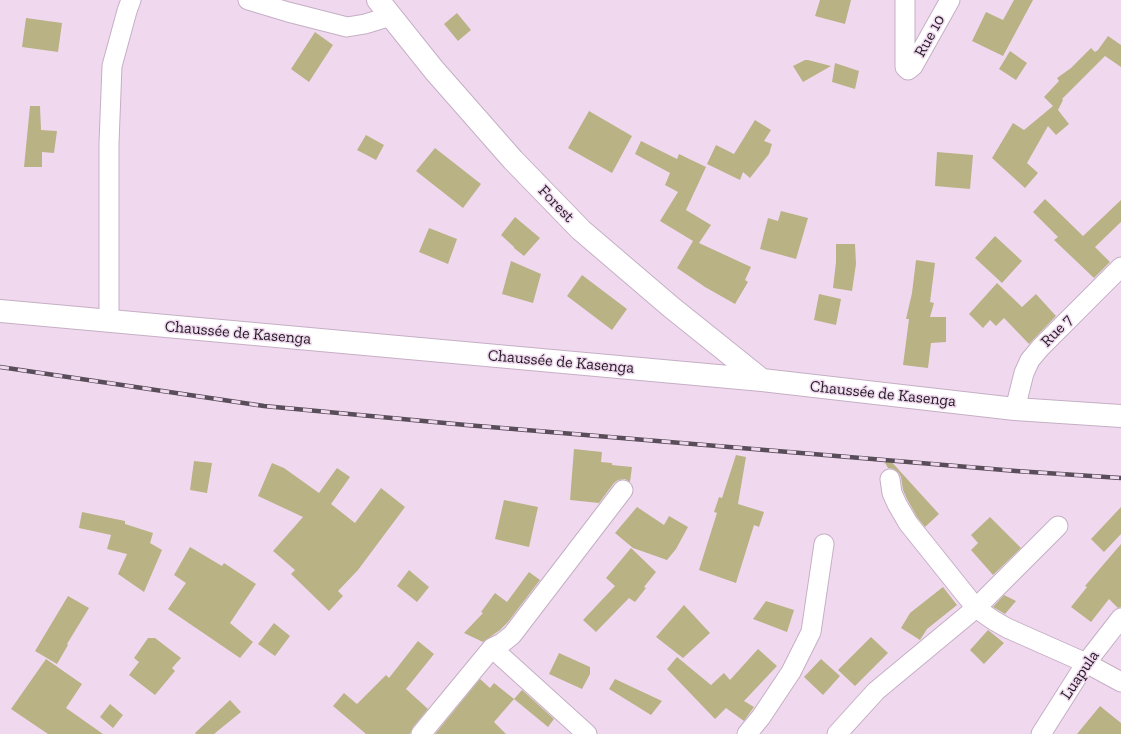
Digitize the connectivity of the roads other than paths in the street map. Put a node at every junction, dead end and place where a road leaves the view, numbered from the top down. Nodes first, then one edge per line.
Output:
1 (131, 0) edge
2 (248, 0) edge
3 (905, 0) edge
4 (950, 0) edge
5 (385, 8) edge
6 (1121, 267) edge
7 (0, 311) edge
8 (109, 321) junction
9 (762, 380) junction
10 (1015, 409) junction
11 (1121, 416) edge
12 (890, 479) dead end
13 (623, 490) dead end
14 (1058, 526) dead end
15 (824, 544) dead end
16 (976, 608) junction
17 (1121, 618) edge
18 (492, 648) junction
19 (1086, 663) junction
20 (1121, 682) edge
21 (421, 734) edge
22 (587, 734) edge
23 (747, 734) edge
24 (837, 734) edge
25 (1041, 734) edge

1 - 8 street
2 - 5 street
3 - 4 street, Rue 10
5 - 9 main road, Forest
6 - 10 street, Rue 7
7 - 8 main road, Chaussée de Kasenga
8 - 9 main road, Chaussée de Kasenga
9 - 10 main road, Chaussée de Kasenga
10 - 11 main road, Chaussée de Kasenga
12 - 16 street
13 - 18 street
14 - 16 street
15 - 23 street
16 - 19 street
16 - 24 street
17 - 19 street, Luapula
18 - 21 street
18 - 22 street
19 - 20 street
19 - 25 street, Luapula

